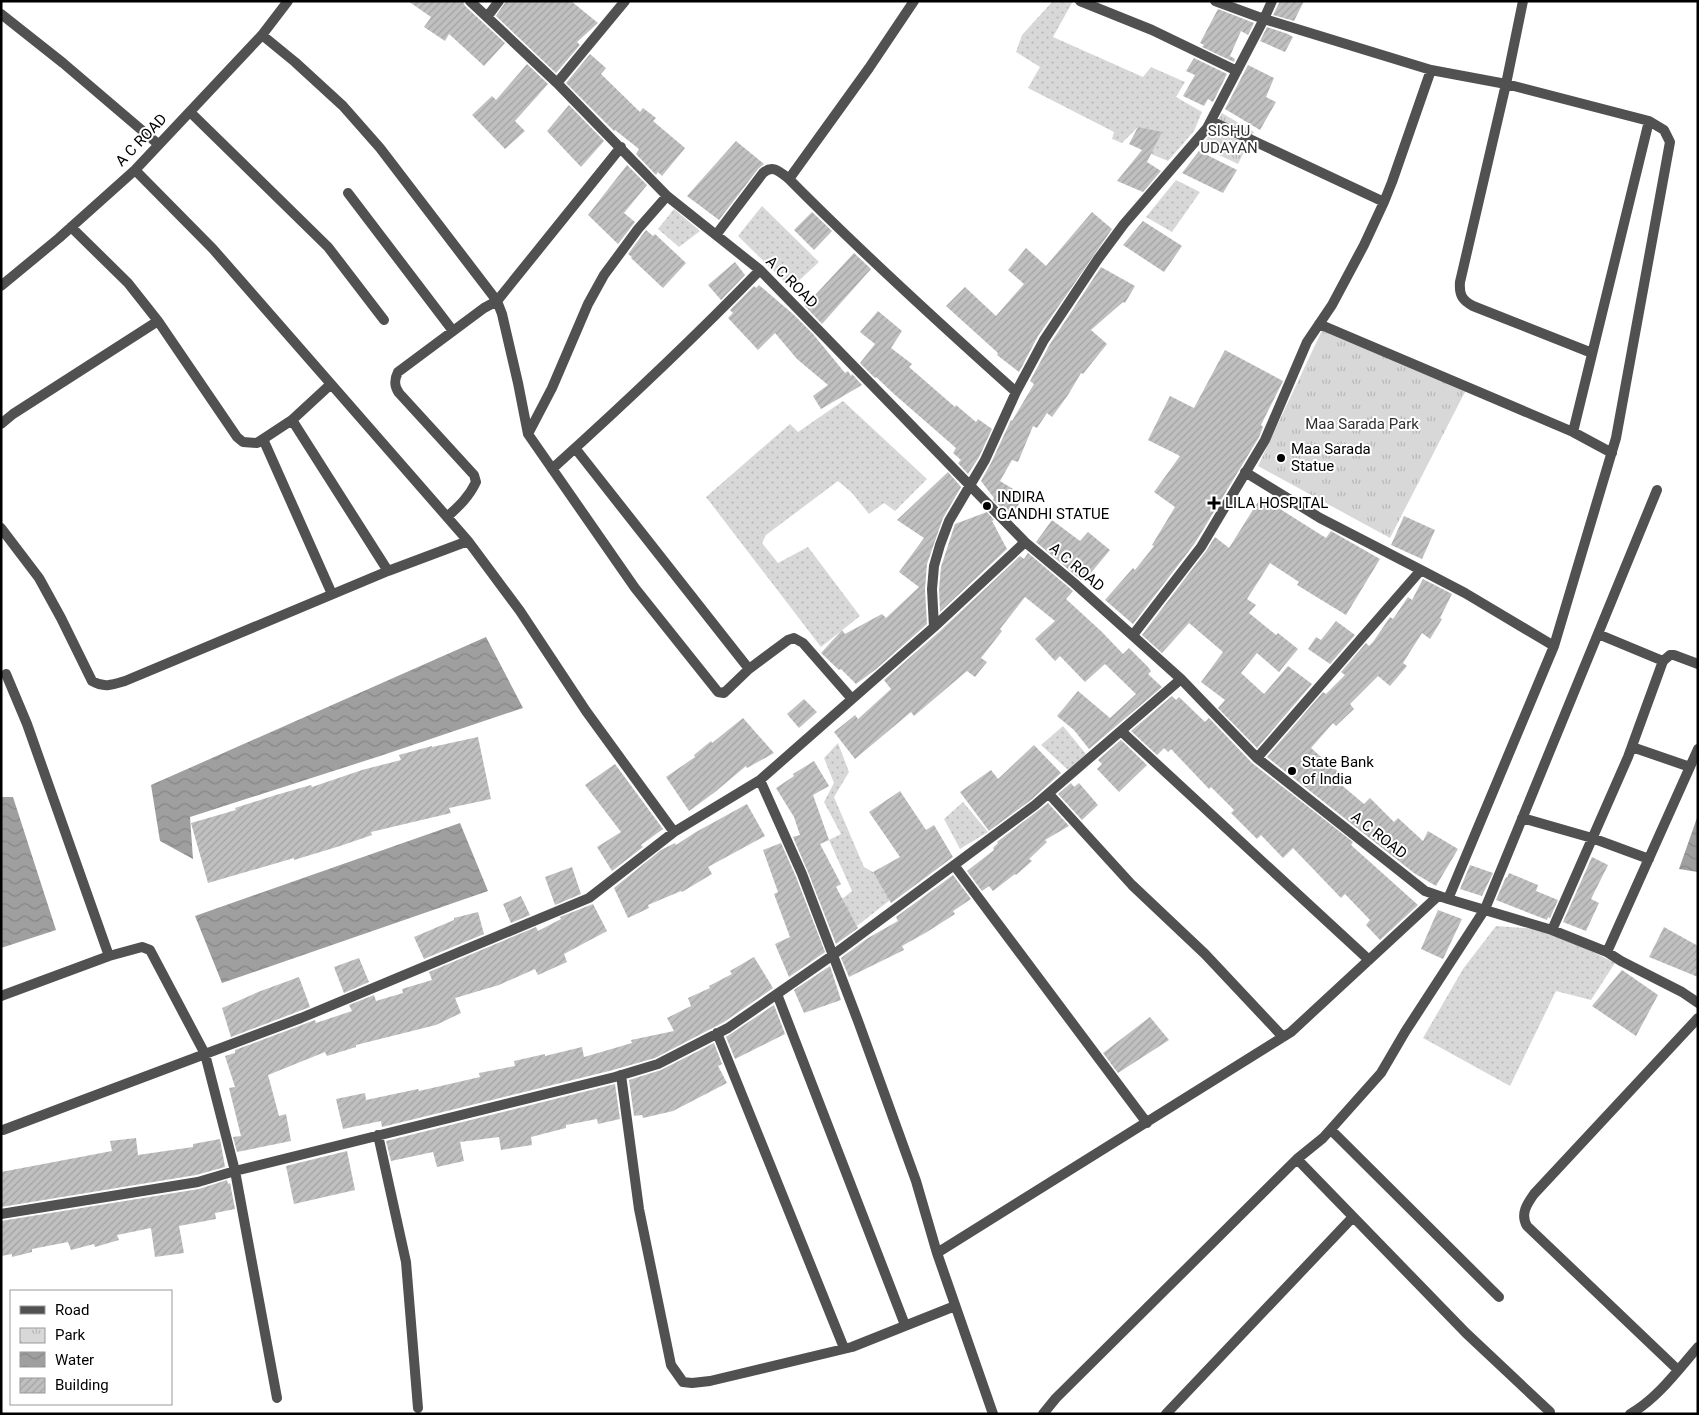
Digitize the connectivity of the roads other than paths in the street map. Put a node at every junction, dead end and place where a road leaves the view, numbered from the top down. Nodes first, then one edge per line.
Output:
1 (288, 1) edge
2 (470, 1) edge
3 (499, 1) edge
4 (626, 1) edge
5 (914, 1) edge
6 (1080, 1) edge
7 (1215, 1) edge
8 (1272, 1) edge
9 (1523, 1) edge
10 (1, 14) edge
11 (487, 17) junction
12 (1264, 19) junction
13 (262, 35) junction
14 (1431, 70) junction
15 (1237, 71) junction
16 (557, 83) junction
17 (1506, 84) junction
18 (190, 112) junction
19 (1211, 121) junction
20 (1649, 122) junction
21 (158, 144) junction
22 (621, 148) junction
23 (135, 170) junction
24 (790, 179) junction
25 (348, 193) dead end
26 (666, 196) junction
27 (1384, 202) junction
28 (71, 227) junction
29 (716, 235) junction
30 (760, 270) junction
31 (1, 286) edge
32 (497, 301) junction
33 (384, 320) dead end
34 (158, 321) junction
35 (1319, 324) junction
36 (453, 331) junction
37 (1592, 353) junction
38 (331, 384) junction
39 (1016, 392) junction
40 (292, 420) junction
41 (1, 424) edge
42 (1573, 432) junction
43 (528, 434) junction
44 (263, 439) junction
45 (575, 448) junction
46 (1612, 453) junction
47 (552, 469) junction
48 (1245, 472) junction
49 (970, 485) junction
50 (1657, 490) dead end
51 (447, 517) junction
52 (1, 528) edge
53 (468, 541) junction
54 (1025, 542) junction
55 (1421, 570) junction
56 (388, 571) junction
57 (332, 594) junction
58 (934, 627) junction
59 (1598, 634) junction
60 (1133, 635) junction
61 (1554, 646) junction
62 (1663, 661) junction
63 (1698, 664) edge
64 (749, 669) junction
65 (6, 674) dead end
66 (1182, 679) junction
67 (852, 699) junction
68 (1121, 731) junction
69 (1632, 747) junction
70 (1698, 749) edge
71 (1257, 758) junction
72 (1690, 767) junction
73 (760, 780) junction
74 (1049, 794) junction
75 (1522, 818) junction
76 (674, 832) junction
77 (1592, 838) junction
78 (1648, 859) junction
79 (954, 865) junction
80 (1443, 898) junction
81 (1485, 909) junction
82 (1552, 930) junction
83 (1607, 952) junction
84 (834, 955) junction
85 (109, 956) junction
86 (1369, 960) junction
87 (777, 994) junction
88 (1, 996) edge
89 (1698, 1003) edge
90 (1698, 1018) edge
91 (717, 1033) junction
92 (1283, 1037) junction
93 (205, 1054) junction
94 (621, 1075) junction
95 (1147, 1123) junction
96 (3, 1130) dead end
97 (1331, 1130) junction
98 (378, 1135) junction
99 (1297, 1159) junction
100 (236, 1170) junction
101 (1, 1214) edge
102 (1353, 1217) junction
103 (937, 1253) junction
104 (1498, 1297) dead end
105 (955, 1306) junction
106 (905, 1325) junction
107 (1698, 1347) edge
108 (844, 1348) junction
109 (1678, 1370) junction
110 (277, 1398) dead end
111 (418, 1408) dead end
112 (1549, 1413) edge
113 (993, 1414) edge
114 (1043, 1414) edge
115 (1166, 1414) edge
116 (1630, 1414) edge

1 - 13 street, A C ROAD
2 - 11 street, A C ROAD
3 - 11 street
4 - 16 street
5 - 24 street
6 - 15 street
7 - 12 street
8 - 12 street
9 - 17 street
10 - 21 street
11 - 16 street, A C ROAD
12 - 14 street
12 - 15 street
13 - 18 street, A C ROAD
13 - 32 street
14 - 17 street
14 - 27 street
15 - 19 street
16 - 22 street, A C ROAD
17 - 20 street
17 - 37 street
18 - 21 street, A C ROAD
18 - 33 street
19 - 27 street
19 - 39 street
20 - 37 street
20 - 46 street
21 - 23 street, A C ROAD
22 - 26 street, A C ROAD
22 - 32 street
23 - 28 street, A C ROAD
23 - 38 street
24 - 29 street
24 - 39 street
25 - 36 street
26 - 29 street, A C ROAD
26 - 43 street
27 - 35 street
28 - 31 street, A C ROAD
28 - 34 street
29 - 30 street, A C ROAD
30 - 45 street
30 - 49 street, A C ROAD
32 - 36 street
32 - 43 street
34 - 41 street
34 - 44 street
35 - 42 street
35 - 48 street
36 - 51 street
37 - 42 street
38 - 40 street
38 - 51 street
39 - 49 street
40 - 44 street
40 - 56 street
42 - 46 street
43 - 47 street
44 - 57 street
45 - 47 street
45 - 64 street
46 - 61 street
47 - 64 street
48 - 55 street
48 - 60 street
49 - 54 street, A C ROAD
49 - 58 street
50 - 59 street
51 - 53 street
52 - 57 street
53 - 56 street
53 - 76 street
54 - 58 street
54 - 60 street, A C ROAD
55 - 61 street
55 - 71 street
56 - 57 street
58 - 67 street
59 - 62 street
59 - 75 street
60 - 66 street, A C ROAD
61 - 80 street
62 - 63 street
62 - 69 street
64 - 67 street
65 - 85 street
66 - 68 street
66 - 71 street, A C ROAD
67 - 73 street
68 - 74 street
68 - 86 street
69 - 72 street
69 - 77 street
70 - 72 street
71 - 80 street, A C ROAD
72 - 78 street
73 - 76 street
73 - 84 street
74 - 79 street
74 - 92 street
75 - 77 street
75 - 81 street
76 - 93 street
77 - 78 street
77 - 82 street
78 - 83 street
79 - 84 street
79 - 95 street
80 - 81 street, A C ROAD
80 - 86 street
81 - 82 street, A C ROAD
81 - 97 street
82 - 83 street, A C ROAD
83 - 89 street, A C ROAD
84 - 87 street
84 - 103 street
85 - 88 street
85 - 93 street
86 - 92 street
87 - 91 street
87 - 106 street
90 - 109 street
91 - 94 street
91 - 108 street
92 - 95 street
93 - 96 street
93 - 100 street
94 - 98 street
94 - 108 street
95 - 103 street
97 - 99 street
97 - 104 street
98 - 100 street
98 - 111 street
99 - 102 street
99 - 114 street
100 - 101 street
100 - 110 street
102 - 112 street
102 - 115 street
103 - 105 street
105 - 106 street
105 - 113 street
106 - 108 street
107 - 109 street
109 - 116 street

